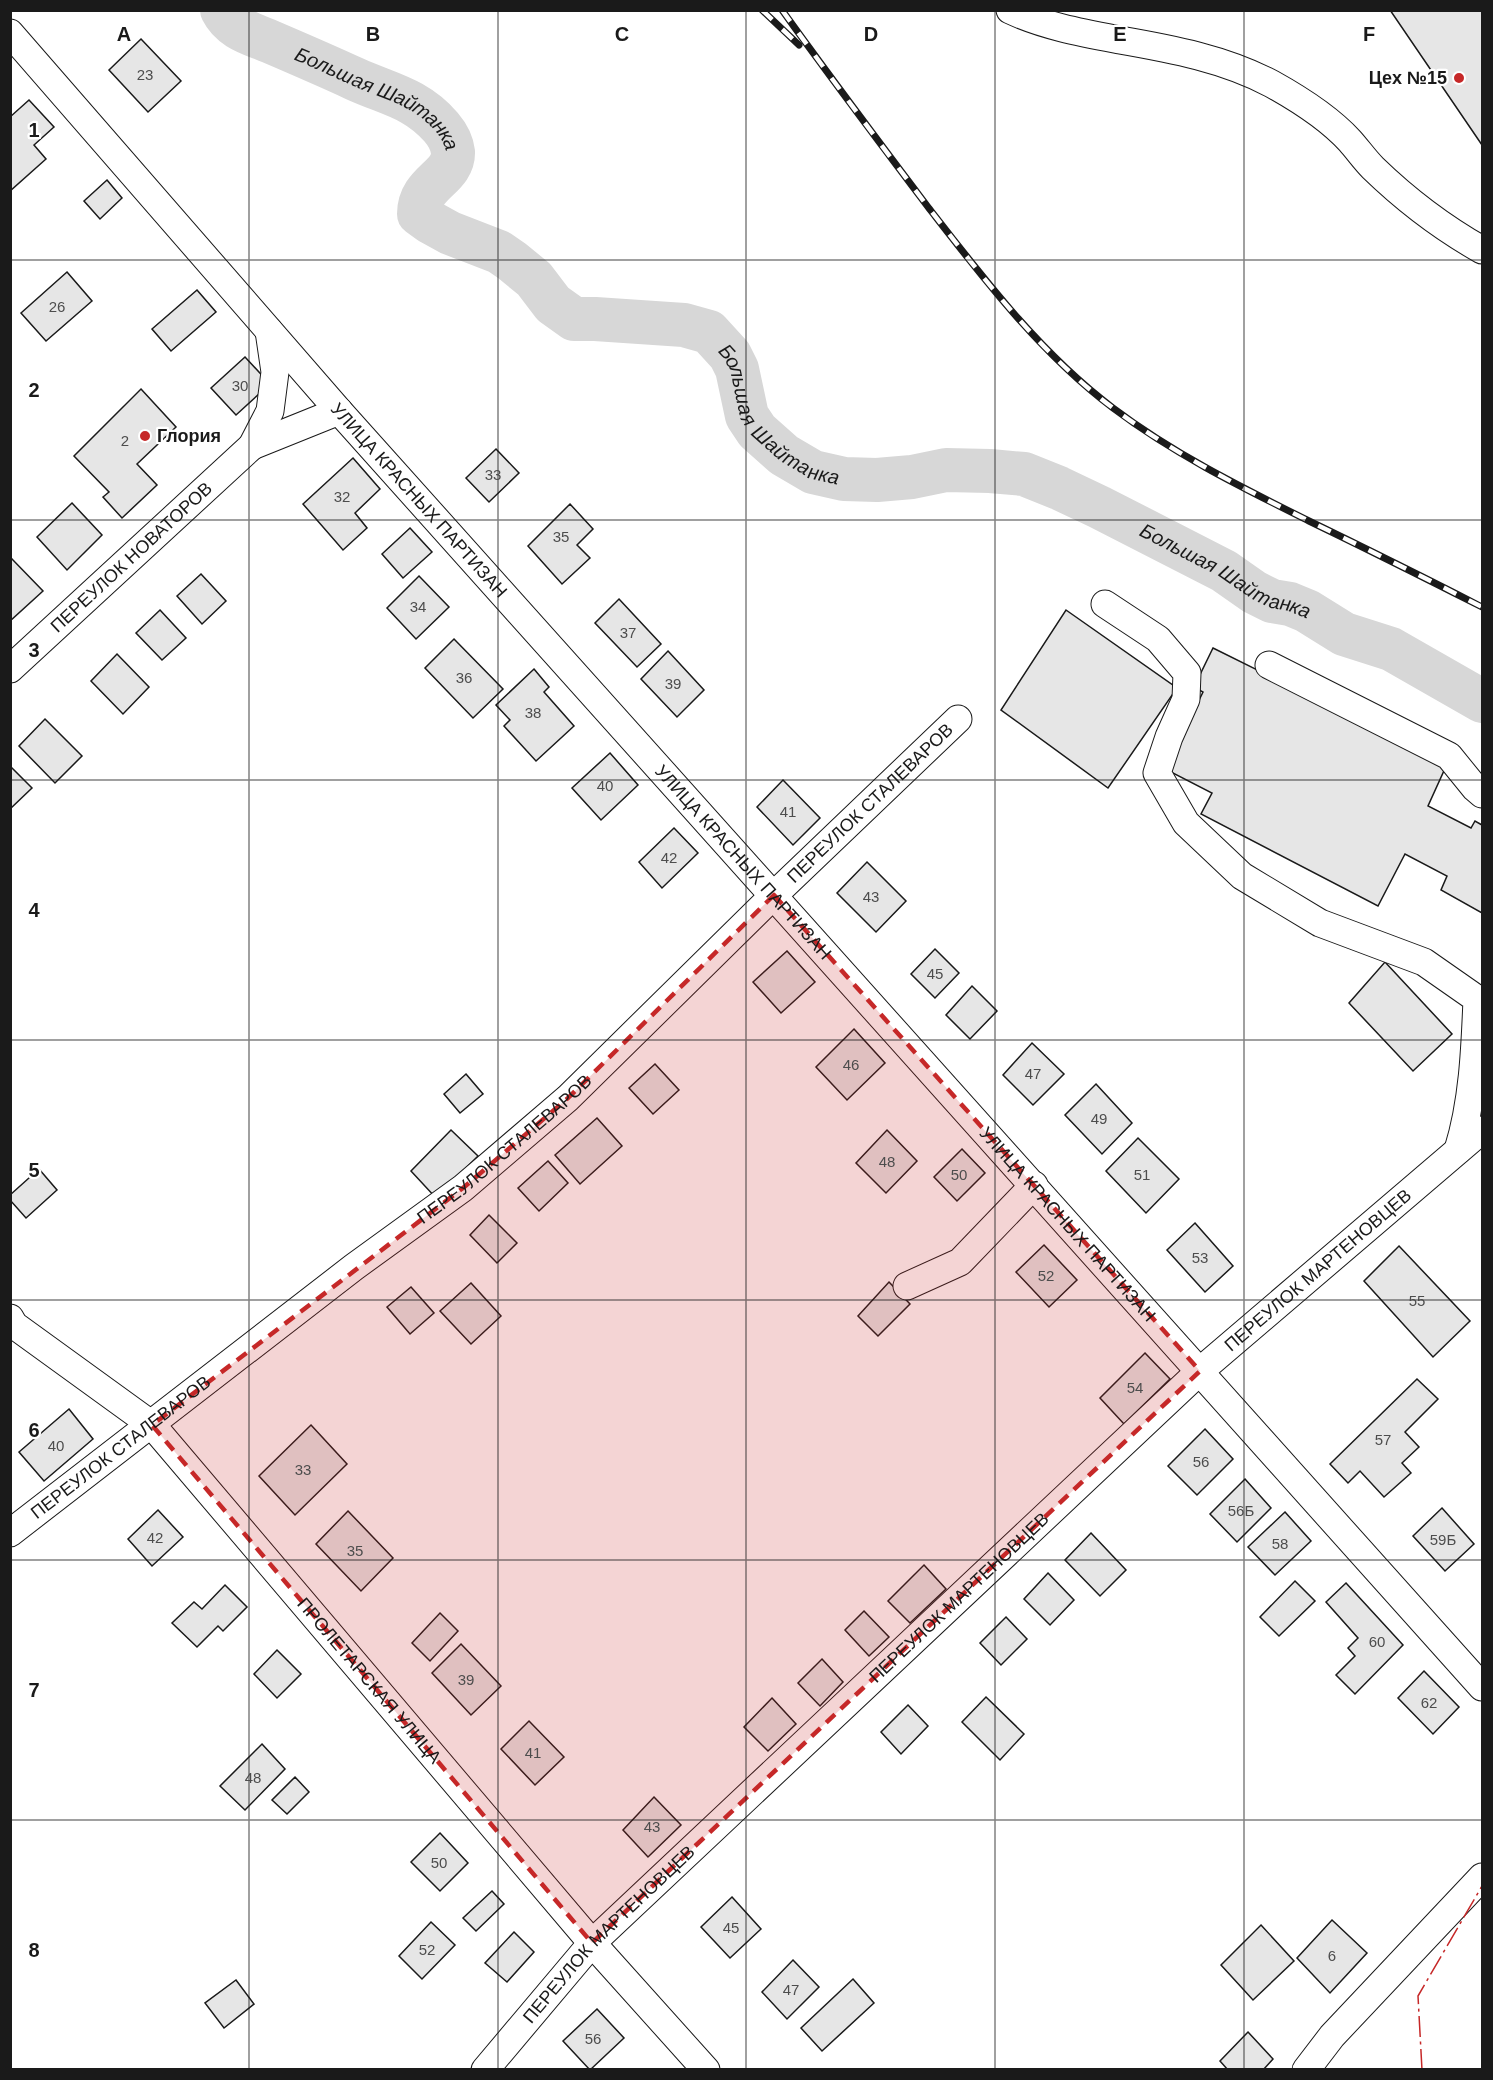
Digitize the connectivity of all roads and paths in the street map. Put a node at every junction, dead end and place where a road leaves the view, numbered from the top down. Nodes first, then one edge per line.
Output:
1 (1010, 10) edge
2 (10, 33) edge
3 (1482, 250) edge
4 (269, 331) junction
5 (339, 411) junction
6 (252, 446) junction
7 (1105, 604) dead end
8 (1269, 665) dead end
9 (10, 669) edge
10 (958, 719) dead end
11 (1482, 794) edge
12 (774, 895) junction
13 (1480, 998) edge
14 (1482, 1130) edge
15 (1458, 1149) junction
16 (1034, 1185) junction
17 (907, 1286) dead end
18 (10, 1318) edge
19 (1200, 1371) junction
20 (152, 1425) junction
21 (10, 1533) edge
22 (1482, 1687) edge
23 (1482, 1878) edge
24 (592, 1942) junction
25 (485, 2070) edge
26 (706, 2070) edge
27 (1306, 2070) edge

1 - 3 street
2 - 4 street, УЛИЦА КРАСНЫХ ПАРТИЗАН
4 - 5 street, УЛИЦА КРАСНЫХ ПАРТИЗАН
4 - 6 street
5 - 6 street
5 - 12 street, УЛИЦА КРАСНЫХ ПАРТИЗАН
6 - 9 street, ПЕРЕУЛОК НОВАТОРОВ
7 - 13 street
8 - 11 street
10 - 12 street, ПЕРЕУЛОК СТАЛЕВАРОВ
12 - 16 street, УЛИЦА КРАСНЫХ ПАРТИЗАН
12 - 20 street, ПЕРЕУЛОК СТАЛЕВАРОВ
13 - 15 street
14 - 15 street, ПЕРЕУЛОК МАРТЕНОВЦЕВ
15 - 19 street, ПЕРЕУЛОК МАРТЕНОВЦЕВ
16 - 17 street
16 - 19 street, УЛИЦА КРАСНЫХ ПАРТИЗАН
18 - 20 street, ПРОЛЕТАРСКАЯ УЛИЦА
19 - 22 street, УЛИЦА КРАСНЫХ ПАРТИЗАН
19 - 24 street, ПЕРЕУЛОК МАРТЕНОВЦЕВ
20 - 21 street, ПЕРЕУЛОК СТАЛЕВАРОВ
20 - 24 street, ПРОЛЕТАРСКАЯ УЛИЦА
23 - 27 street
24 - 25 street, ПЕРЕУЛОК МАРТЕНОВЦЕВ
24 - 26 street, ПРОЛЕТАРСКАЯ УЛИЦА

